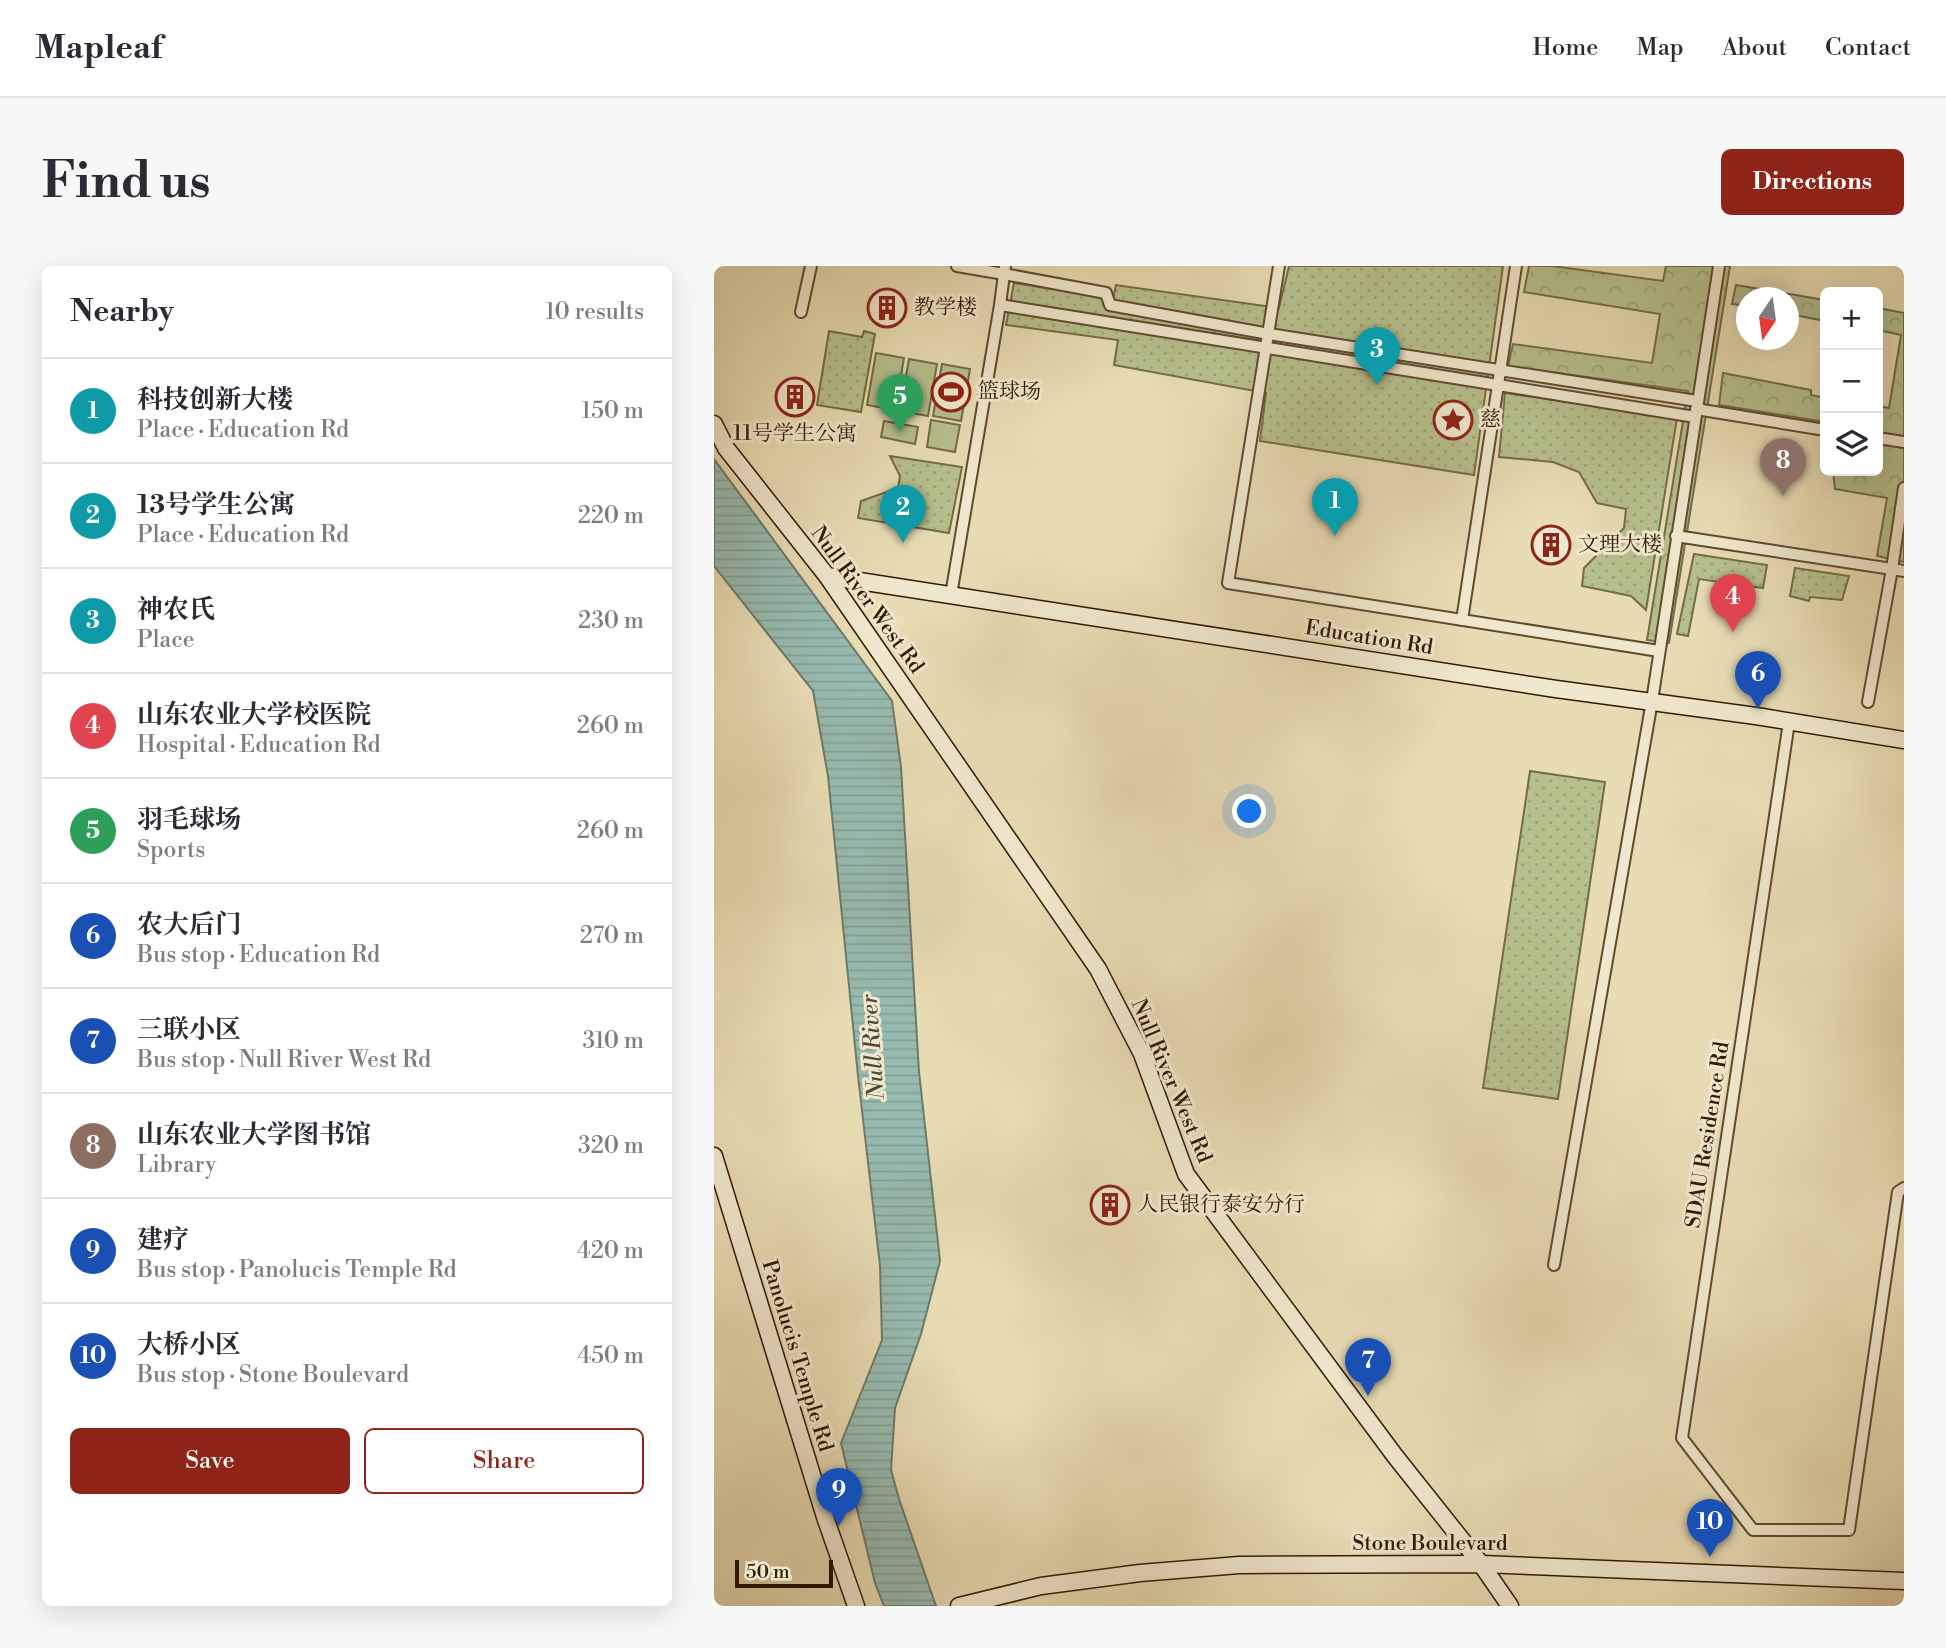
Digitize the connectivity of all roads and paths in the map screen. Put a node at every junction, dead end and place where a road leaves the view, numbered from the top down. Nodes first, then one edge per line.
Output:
1 (811, 266) edge
2 (957, 266) edge
3 (1279, 266) edge
4 (1516, 266) edge
5 (1719, 266) edge
6 (1005, 270) edge
7 (1000, 305) junction
8 (801, 312) dead end
9 (1269, 334) junction
10 (1267, 349) junction
11 (1500, 370) junction
12 (1498, 385) junction
13 (1696, 409) junction
14 (714, 424) edge
15 (1820, 429) edge
16 (1883, 439) edge
17 (1904, 442) edge
18 (1904, 488) edge
19 (1676, 536) junction
20 (1892, 569) junction
21 (1904, 571) edge
22 (827, 576) junction
23 (951, 595) junction
24 (1462, 620) junction
25 (1659, 651) junction
26 (1652, 701) junction
27 (1868, 702) dead end
28 (1789, 722) junction
29 (1904, 740) edge
30 (714, 1156) edge
31 (1904, 1188) edge
32 (1554, 1265) dead end
33 (1481, 1564) junction
34 (1904, 1581) edge
35 (856, 1606) edge
36 (959, 1606) edge
37 (1510, 1606) edge

1 - 8 street
2 - 6 street
3 - 9 street
4 - 11 street
5 - 13 street
6 - 7 street
6 - 9 street
7 - 10 street
7 - 23 street
9 - 10 street
9 - 11 street
10 - 12 street
10 - 24 street
11 - 12 street
11 - 13 street
12 - 13 street
12 - 24 street
13 - 15 street
13 - 19 street
14 - 22 street, Null River West Rd
16 - 17 street
18 - 20 street
19 - 20 street
19 - 25 street
20 - 21 street
20 - 27 street
22 - 23 street, Education Rd
22 - 33 street, Null River West Rd
23 - 26 street, Education Rd
24 - 25 street
25 - 26 street
26 - 28 street, Education Rd
26 - 32 street
28 - 29 street, Education Rd
28 - 31 street, SDAU Residence Rd
30 - 35 street, Panolucis Temple Rd
33 - 34 street, Stone Boulevard
33 - 36 street, Stone Boulevard
33 - 37 street, Null River West Rd

